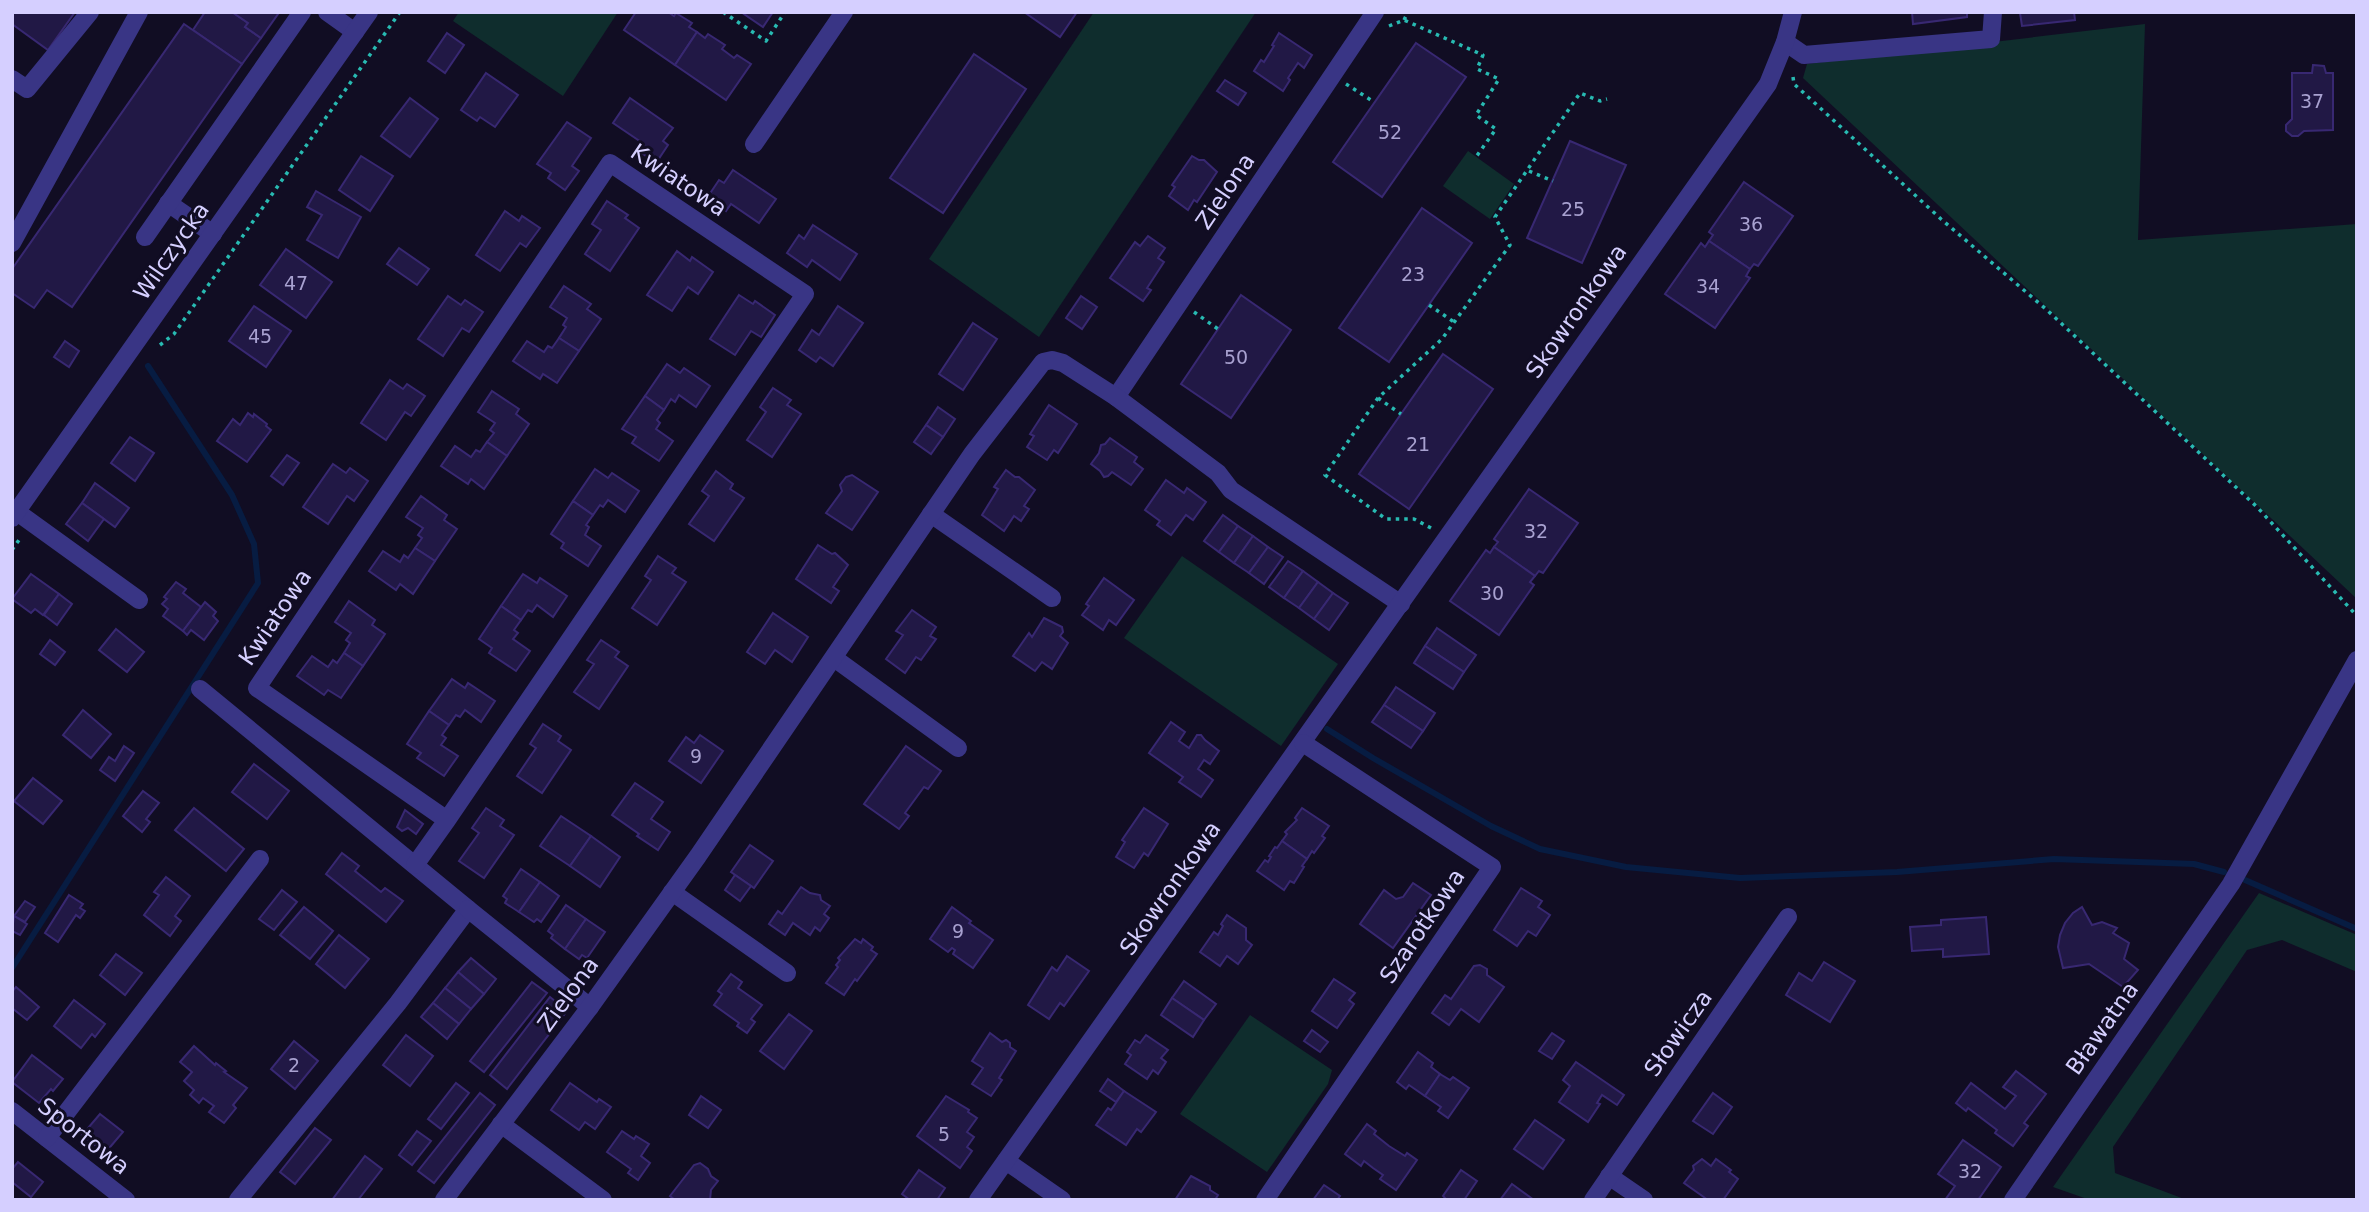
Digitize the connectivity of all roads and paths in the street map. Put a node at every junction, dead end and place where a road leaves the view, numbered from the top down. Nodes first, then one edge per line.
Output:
1 (90, 12) edge
2 (139, 12) edge
3 (302, 12) edge
4 (327, 12) edge
5 (369, 12) edge
6 (400, 12) edge
7 (723, 12) edge
8 (785, 12) edge
9 (844, 12) edge
10 (1375, 12) edge
11 (1408, 12) edge
12 (1793, 12) edge
13 (1993, 12) edge
14 (1404, 20) junction
15 (1387, 27) dead end
16 (355, 32) junction
17 (1785, 42) junction
18 (1792, 74) dead end
19 (1332, 75) junction
20 (12, 79) edge
21 (1607, 99) dead end
22 (1374, 102) dead end
23 (754, 144) dead end
24 (1476, 157) dead end
25 (1528, 170) junction
26 (1553, 180) dead end
27 (168, 203) junction
28 (213, 234) junction
29 (145, 237) dead end
30 (12, 243) edge
31 (1429, 305) dead end
32 (1191, 310) dead end
33 (1454, 322) junction
34 (1218, 329) dead end
35 (174, 334) dead end
36 (1116, 397) junction
37 (1378, 398) junction
38 (1402, 414) dead end
39 (931, 514) junction
40 (15, 515) edge
41 (1455, 527) junction
42 (1052, 598) dead end
43 (139, 600) dead end
44 (1401, 604) junction
45 (2357, 616) edge
46 (834, 658) junction
47 (2357, 660) edge
48 (200, 689) dead end
49 (1303, 743) junction
50 (958, 748) dead end
51 (447, 820) junction
52 (260, 859) dead end
53 (415, 865) junction
54 (672, 892) junction
55 (468, 909) junction
56 (1788, 917) dead end
57 (787, 973) dead end
58 (590, 1007) junction
59 (12, 1111) edge
60 (501, 1124) junction
61 (47, 1138) junction
62 (1006, 1161) junction
63 (1609, 1176) junction
64 (126, 1200) edge
65 (238, 1200) edge
66 (443, 1200) edge
67 (603, 1200) edge
68 (978, 1200) edge
69 (1062, 1200) edge
70 (1265, 1200) edge
71 (1592, 1200) edge
72 (1644, 1200) edge
73 (2013, 1200) edge

1 - 20 street
2 - 30 street
3 - 27 street
4 - 16 street
5 - 16 street, Wilczycka
6 - 35 path
7 - 8 path
9 - 23 street
10 - 19 street, Zielona
11 - 14 path
12 - 17 street
13 - 17 street
14 - 15 path
14 - 24 path
16 - 28 street, Wilczycka
17 - 41 street, Skowronkowa
18 - 45 path
19 - 22 path
19 - 36 street, Zielona
21 - 25 path
25 - 26 path
25 - 33 path
27 - 28 street
27 - 29 street
28 - 40 street, Wilczycka
31 - 33 path
32 - 34 path
33 - 37 path
36 - 39 street, Zielona
36 - 44 street, Zielona
37 - 38 path
37 - 41 path
39 - 42 street
39 - 46 street, Zielona
40 - 43 street
41 - 44 street, Skowronkowa
44 - 49 street, Skowronkowa
46 - 50 street
46 - 54 street, Zielona
47 - 73 street, Bławatna
48 - 53 street
49 - 62 street, Skowronkowa
49 - 70 street, Szarotkowa
51 - 51 street, Kwiatowa
51 - 53 street, Kwiatowa
52 - 61 street
53 - 55 street
54 - 57 street
54 - 58 street, Zielona
55 - 58 street
55 - 65 street
56 - 63 street, Słowicza
58 - 60 street, Zielona
59 - 61 street, Sportowa
60 - 66 street, Zielona
60 - 67 street
61 - 64 street, Sportowa
62 - 68 street, Skowronkowa
62 - 69 street
63 - 71 street, Słowicza
63 - 72 street

